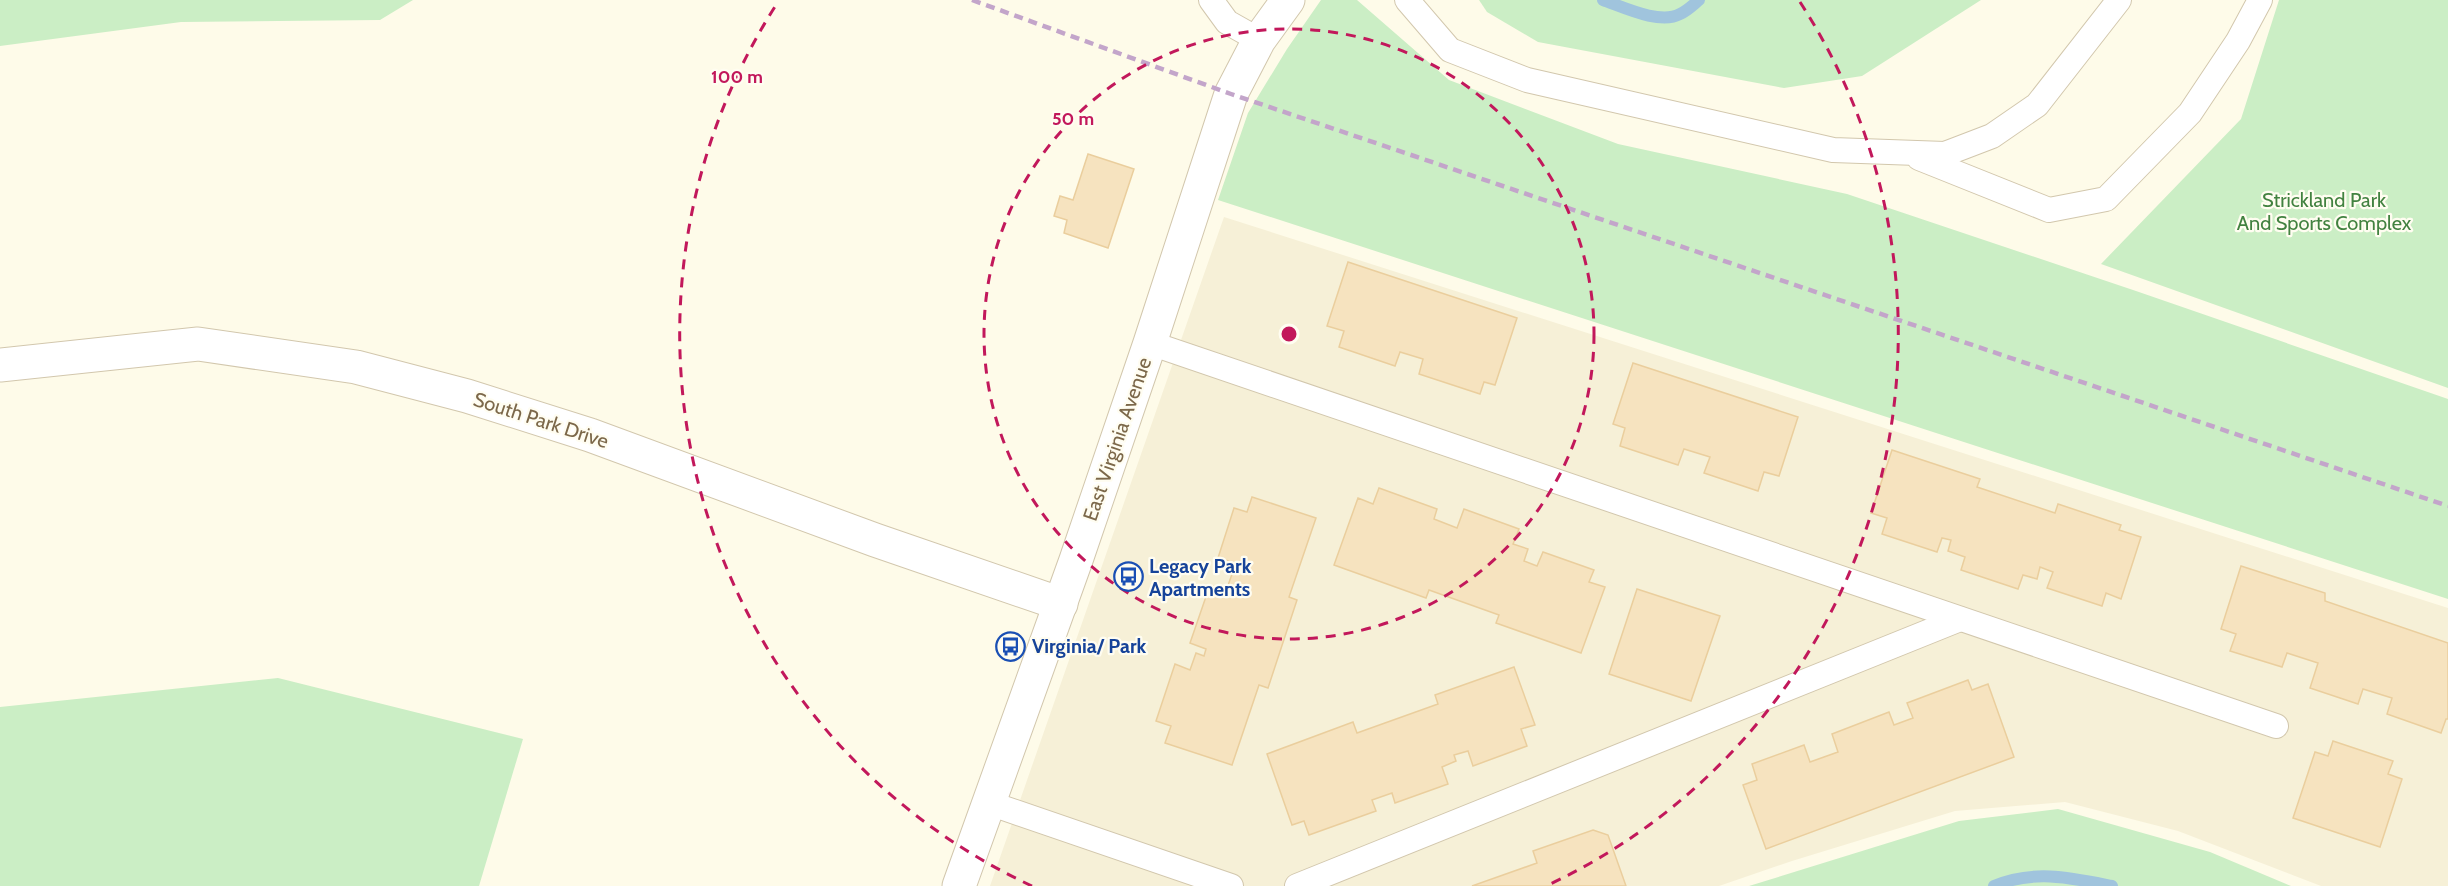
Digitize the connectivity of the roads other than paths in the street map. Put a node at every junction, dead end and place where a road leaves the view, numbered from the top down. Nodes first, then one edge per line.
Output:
1 (1211, 0) edge
2 (1288, 0) edge
3 (1407, 0) edge
4 (2119, 0) edge
5 (2260, 0) edge
6 (1259, 40) junction
7 (1905, 153) junction
8 (1150, 343) junction
9 (0, 365) edge
10 (1061, 604) junction
11 (1960, 619) junction
12 (2276, 726) dead end
13 (989, 803) junction
14 (959, 886) edge
15 (1231, 886) edge
16 (1298, 886) edge

1 - 6 lane
2 - 6 street, East Virginia Avenue
3 - 7 lane
4 - 7 lane
5 - 7 lane
6 - 8 street, East Virginia Avenue
8 - 10 street, East Virginia Avenue
8 - 11 lane
9 - 10 street, South Park Drive
10 - 13 street, East Virginia Avenue
11 - 12 lane
11 - 16 lane
13 - 14 street, East Virginia Avenue
13 - 15 lane

